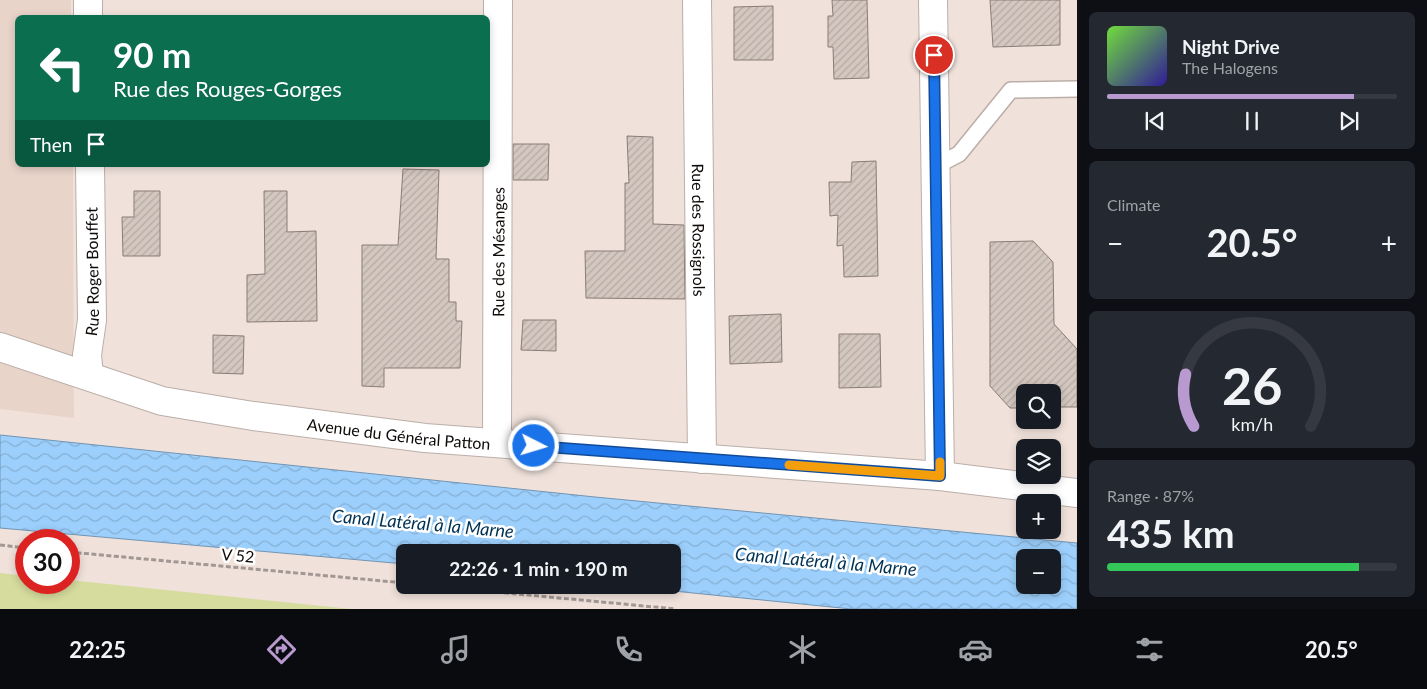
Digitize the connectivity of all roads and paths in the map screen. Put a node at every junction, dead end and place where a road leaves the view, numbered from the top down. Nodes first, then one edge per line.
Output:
1 (88, 0) edge
2 (498, 0) edge
3 (697, 0) edge
4 (933, 0) edge
5 (88, 15) edge
6 (1077, 89) edge
7 (936, 166) junction
8 (90, 167) edge
9 (0, 347) edge
10 (89, 376) junction
11 (497, 443) junction
12 (702, 459) junction
13 (940, 476) junction
14 (1077, 493) edge
15 (0, 545) edge
16 (15, 547) edge
17 (80, 553) edge
18 (396, 582) edge
19 (517, 594) edge
20 (676, 609) edge

1 - 5 street
2 - 11 street, Rue des Mésanges
3 - 12 street, Rue des Rossignols
4 - 7 street
6 - 7 lane
7 - 13 street
8 - 10 street, Rue Roger Bouffet
9 - 10 street, Avenue du Général Patton
10 - 11 street, Avenue du Général Patton
11 - 12 street, Avenue du Général Patton
12 - 13 street, Avenue du Général Patton
13 - 14 street, Avenue du Général Patton
15 - 16 path
17 - 18 path, V 52
19 - 20 path

